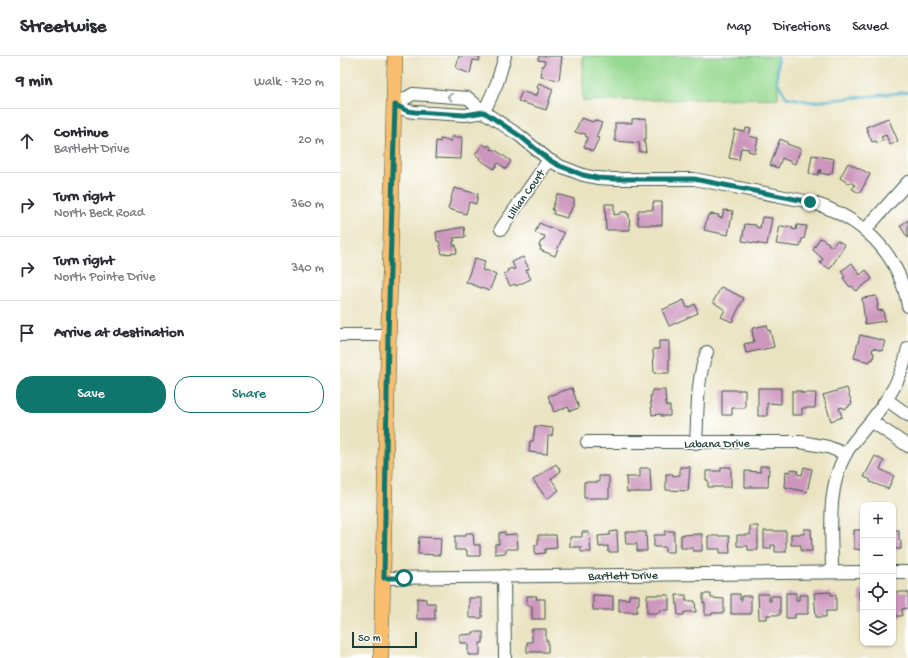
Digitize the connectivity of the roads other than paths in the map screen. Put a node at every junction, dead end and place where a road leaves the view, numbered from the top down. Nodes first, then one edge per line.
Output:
1 (395, 56) edge
2 (505, 56) edge
3 (395, 105) junction
4 (484, 112) junction
5 (549, 160) junction
6 (908, 182) edge
7 (501, 229) dead end
8 (865, 230) junction
9 (908, 306) edge
10 (340, 335) edge
11 (388, 335) junction
12 (908, 348) edge
13 (707, 352) dead end
14 (887, 400) junction
15 (908, 415) edge
16 (871, 421) junction
17 (587, 442) dead end
18 (696, 443) junction
19 (908, 446) edge
20 (846, 454) junction
21 (832, 572) junction
22 (860, 572) edge
23 (896, 572) edge
24 (908, 572) edge
25 (504, 576) junction
26 (384, 578) junction
27 (381, 658) edge
28 (505, 658) edge

1 - 3 main road
2 - 4 street
3 - 4 street
4 -> 3 street
3 - 11 main road
4 - 5 street
5 - 7 street, Lillian Court
5 - 8 street
6 - 8 street
8 - 9 street
10 - 11 street
11 - 26 main road
12 - 14 street
13 - 18 street
14 - 15 street
14 - 16 street
16 - 19 street
16 - 20 street
17 - 18 street, Labana Drive
18 - 20 street, Labana Drive
20 - 21 street
21 - 22 street, Bartlett Drive
21 - 25 street, Bartlett Drive
23 - 24 street
25 - 26 street, Bartlett Drive
25 - 28 street
26 - 27 main road

